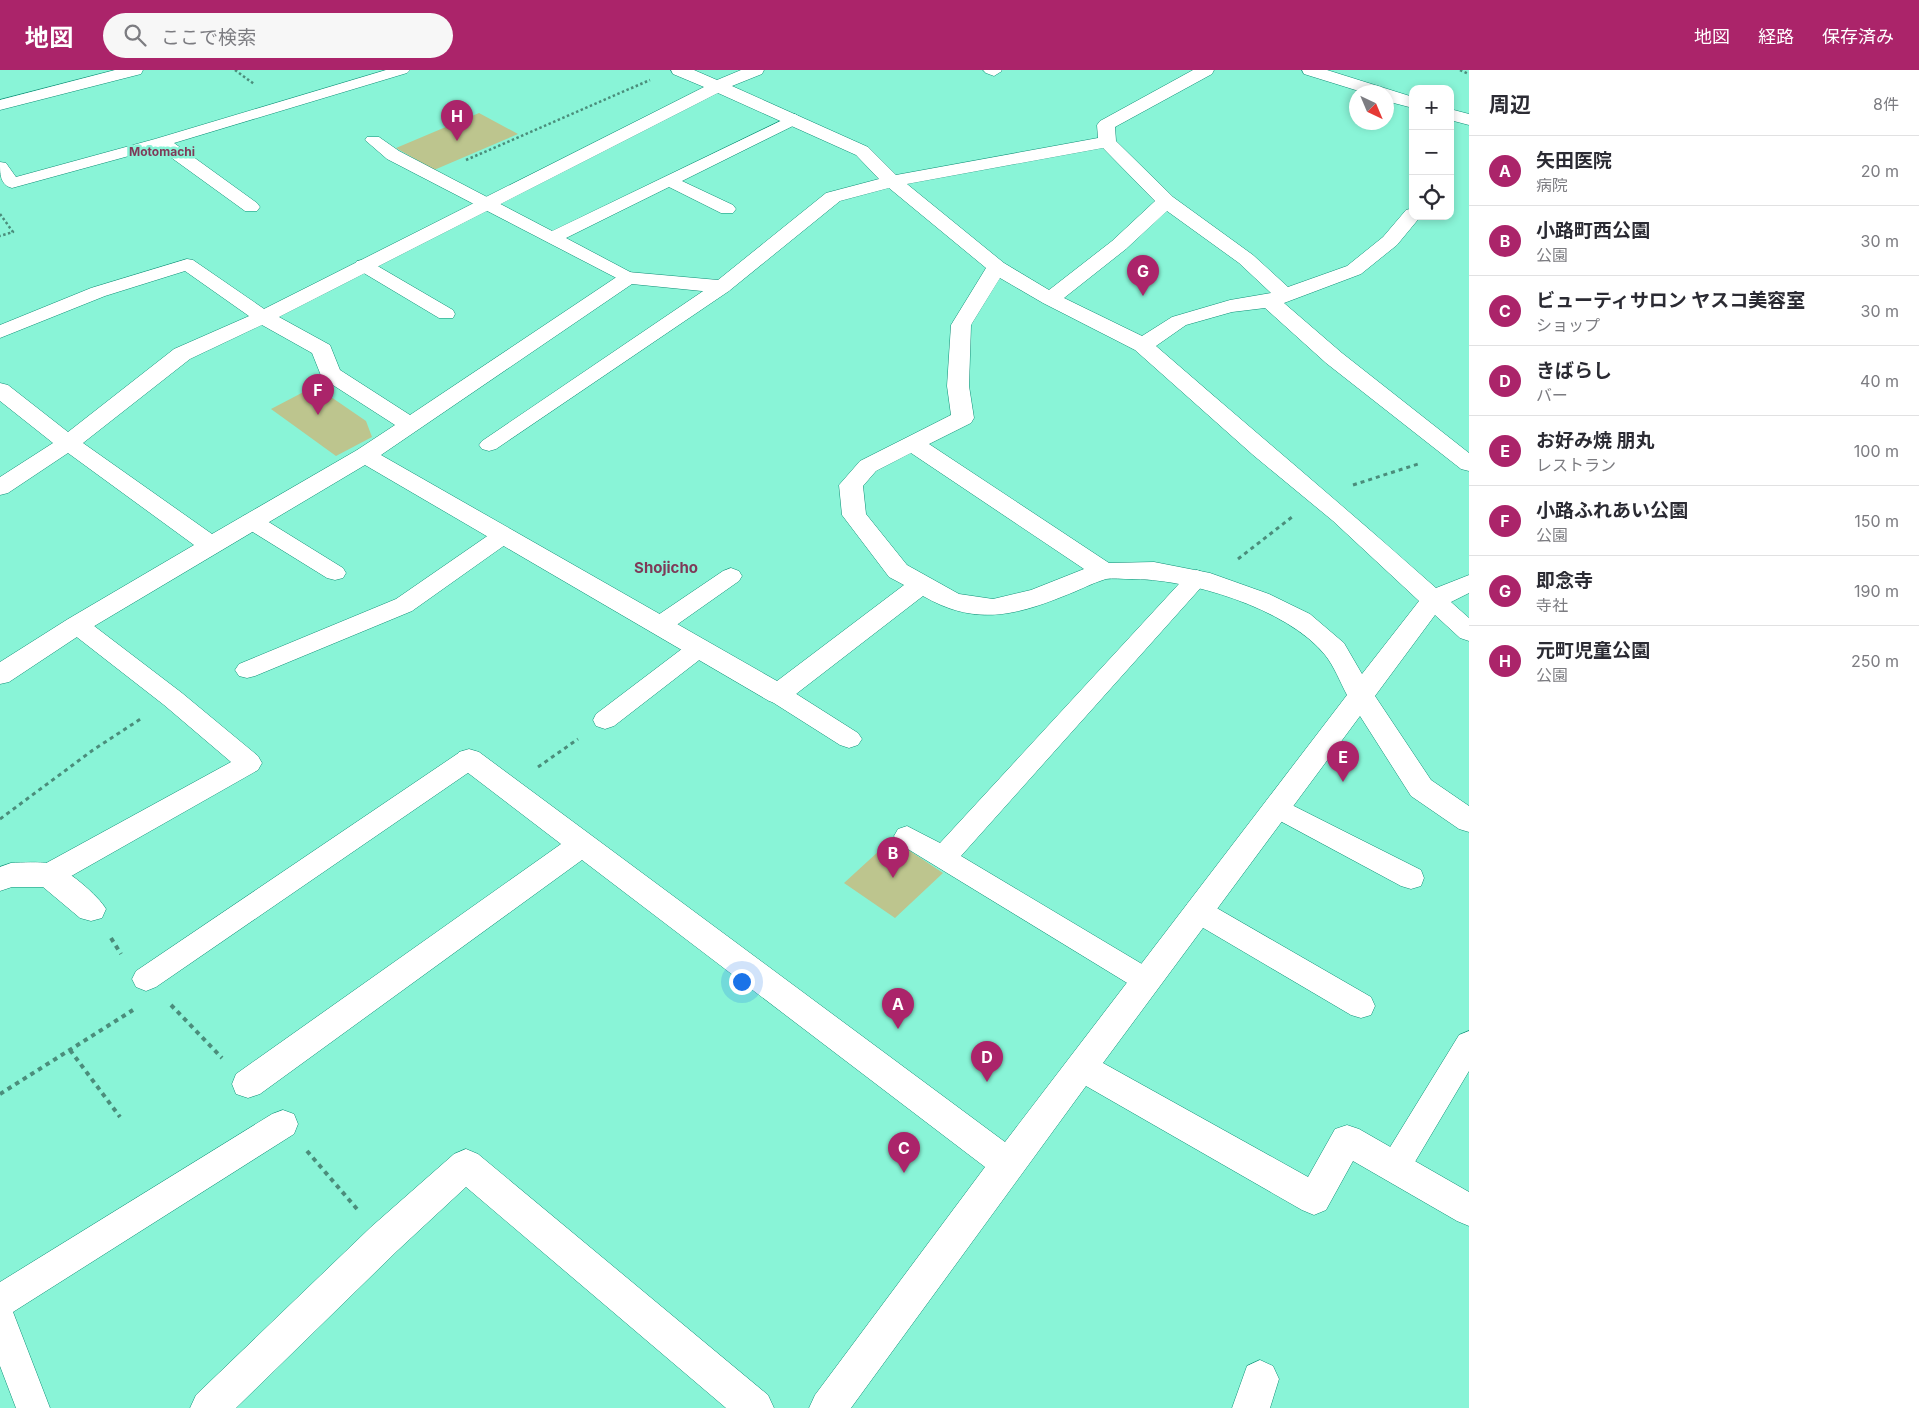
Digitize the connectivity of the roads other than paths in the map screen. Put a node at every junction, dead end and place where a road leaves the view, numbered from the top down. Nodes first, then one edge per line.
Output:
1 (135, 70) edge
2 (402, 70) edge
3 (679, 70) edge
4 (756, 70) edge
5 (1206, 70) edge
6 (1310, 70) edge
7 (1356, 85) edge
8 (718, 86) junction
9 (1394, 97) edge
10 (1409, 102) edge
11 (0, 106) edge
12 (1454, 115) edge
13 (795, 119) junction
14 (1469, 120) edge
15 (373, 140) dead end
16 (161, 142) junction
17 (1107, 142) junction
18 (0, 167) edge
19 (669, 180) junction
20 (892, 181) junction
21 (1166, 201) junction
22 (482, 203) junction
23 (251, 207) dead end
24 (727, 209) dead end
25 (1409, 219) edge
26 (552, 238) junction
27 (363, 265) junction
28 (996, 268) junction
29 (628, 278) junction
30 (722, 288) junction
31 (1278, 298) junction
32 (1050, 299) junction
33 (446, 314) dead end
34 (263, 317) junction
35 (0, 332) edge
36 (1143, 345) junction
37 (0, 390) edge
38 (410, 425) junction
39 (68, 443) junction
40 (913, 444) junction
41 (489, 446) dead end
42 (365, 455) junction
43 (1469, 464) edge
44 (0, 488) edge
45 (252, 521) junction
46 (504, 535) junction
47 (211, 545) junction
48 (1104, 571) junction
49 (335, 573) dead end
50 (731, 576) dead end
51 (1197, 578) junction
52 (1469, 583) edge
53 (922, 585) junction
54 (1433, 600) junction
55 (77, 625) junction
56 (660, 625) junction
57 (1469, 632) edge
58 (699, 648) junction
59 (247, 670) dead end
60 (0, 675) edge
61 (778, 694) junction
62 (1360, 694) junction
63 (605, 720) road end
64 (849, 739) dead end
65 (469, 759) joint
66 (1276, 807) junction
67 (1469, 821) edge
68 (907, 836) dead end
69 (582, 845) junction
70 (943, 858) junction
71 (50, 875) junction
72 (1411, 878) dead end
73 (0, 879) edge
74 (91, 909) dead end
75 (1198, 912) junction
76 (146, 979) dead end
77 (1147, 981) junction
78 (1361, 1006) dead end
79 (1469, 1044) edge
80 (1082, 1067) junction
81 (248, 1084) dead end
82 (283, 1124) road end
83 (1008, 1164) junction
84 (1395, 1168) junction
85 (1469, 1210) edge
86 (0, 1301) edge
87 (0, 1321) edge
88 (33, 1408) edge
89 (209, 1408) edge
90 (755, 1408) edge
91 (828, 1408) edge

1 - 11 street
2 - 16 lane
3 - 8 street
4 - 8 street
5 - 17 street
6 - 7 street
8 - 13 street
8 - 22 street
9 - 10 street
12 - 14 street
13 - 19 lane
13 - 20 street
15 - 22 lane
16 - 18 lane
16 - 23 lane
17 - 20 street
17 - 21 street
19 - 24 lane
19 - 26 lane
20 - 28 street
20 - 30 street
21 - 31 street
21 - 32 street
22 - 26 lane
22 - 27 street
25 - 31 street
26 - 29 lane
27 - 33 lane
27 - 34 street
28 - 32 street
28 - 40 street
29 - 30 street
29 - 38 street
30 - 41 lane
31 - 36 street
31 - 43 street
32 - 36 street
34 - 35 lane
34 - 38 street
34 - 39 street
36 - 54 street
37 - 39 street
38 - 42 street
39 - 44 street
39 - 47 street
40 - 48 street
40 - 53 street
42 - 45 street
42 - 46 street
45 - 47 street
45 - 49 lane
46 - 56 street
46 - 59 lane
47 - 55 street
48 - 51 street
48 - 53 street
50 - 56 lane
51 - 62 street
51 - 70 lane
52 - 54 street
53 - 61 street
54 - 57 street
54 - 62 street
55 - 60 street
55 - 71 lane
56 - 58 street
58 - 61 street
58 - 63 lane
61 - 64 lane
62 - 66 street
62 - 67 street
65 - 69 street
65 - 76 lane
66 - 72 lane
66 - 75 street
68 - 70 lane
69 - 81 street
69 - 83 street
70 - 77 lane
71 - 73 street
71 - 74 street
75 - 77 street
75 - 78 lane
77 - 80 street
79 - 84 lane
80 - 83 street
80 - 84 street
82 - 86 lane
83 - 91 street
84 - 85 street
87 - 88 lane
89 - 90 street

